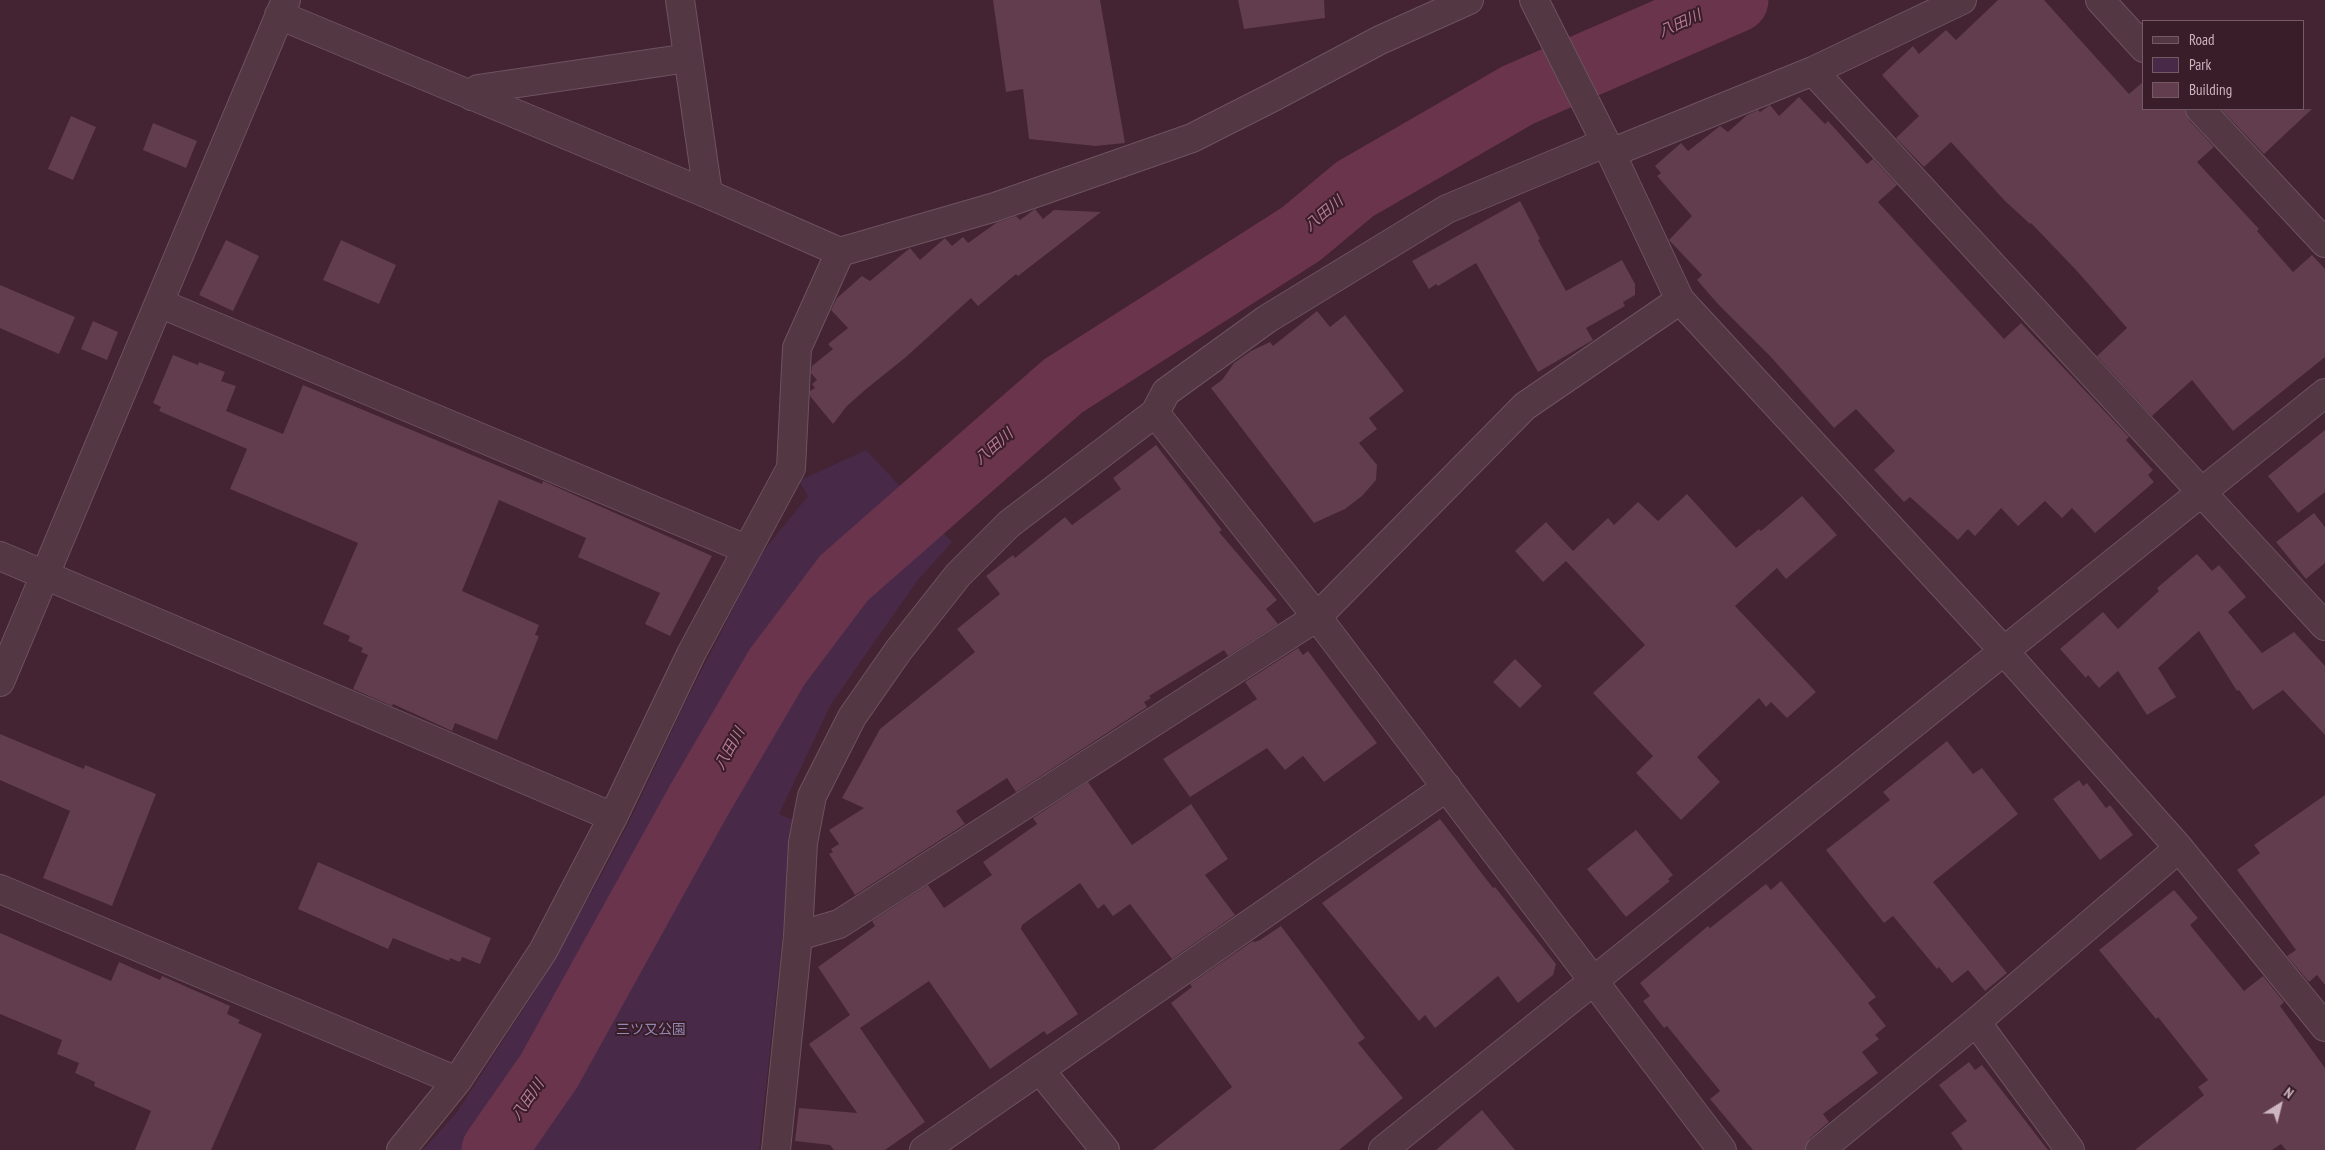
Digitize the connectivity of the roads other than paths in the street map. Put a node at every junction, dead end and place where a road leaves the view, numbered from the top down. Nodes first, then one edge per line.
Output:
1 (680, 0) edge
2 (1469, 0) edge
3 (1962, 0) edge
4 (2100, 0) edge
5 (282, 8) edge
6 (1537, 9) edge
7 (2142, 46) edge
8 (688, 58) junction
9 (1813, 71) junction
10 (472, 96) junction
11 (2201, 110) edge
12 (1605, 142) junction
13 (708, 194) junction
14 (2325, 243) edge
15 (840, 252) junction
16 (1680, 300) junction
17 (159, 303) junction
18 (2325, 393) edge
19 (1154, 413) junction
20 (2203, 492) junction
21 (746, 549) junction
22 (0, 556) edge
23 (43, 574) junction
24 (1316, 617) junction
25 (2325, 626) edge
26 (2004, 650) junction
27 (0, 682) edge
28 (1448, 788) junction
29 (613, 817) junction
30 (2179, 848) junction
31 (0, 889) edge
32 (798, 936) junction
33 (1594, 982) junction
34 (1976, 1022) junction
35 (2325, 1027) edge
36 (1040, 1070) junction
37 (457, 1081) junction
38 (401, 1150) edge
39 (776, 1150) edge
40 (924, 1150) edge
41 (1105, 1150) edge
42 (1383, 1150) edge
43 (1722, 1150) edge
44 (1820, 1150) edge
45 (2070, 1150) edge

1 - 8 street
2 - 15 street
3 - 9 street
4 - 7 street
5 - 10 street
5 - 17 street
6 - 12 street
8 - 10 street
8 - 13 street
9 - 12 street
9 - 20 street
10 - 13 street
11 - 14 street
12 - 16 street
12 - 19 street
13 - 15 street
15 - 21 street
16 - 24 street
16 - 26 street
17 - 21 street
17 - 23 street
18 - 20 street
19 - 24 street
19 - 32 street
20 - 25 street
20 - 26 street
21 - 29 street
22 - 23 street
23 - 27 street
23 - 29 street
24 - 28 street
24 - 32 street
26 - 30 street
26 - 33 street
28 - 33 street
28 - 36 street
29 - 37 street
30 - 34 street
30 - 35 street
31 - 37 street
32 - 39 street
33 - 42 street
33 - 43 street
34 - 44 street
34 - 45 street
36 - 40 street
36 - 41 street
37 - 38 street

